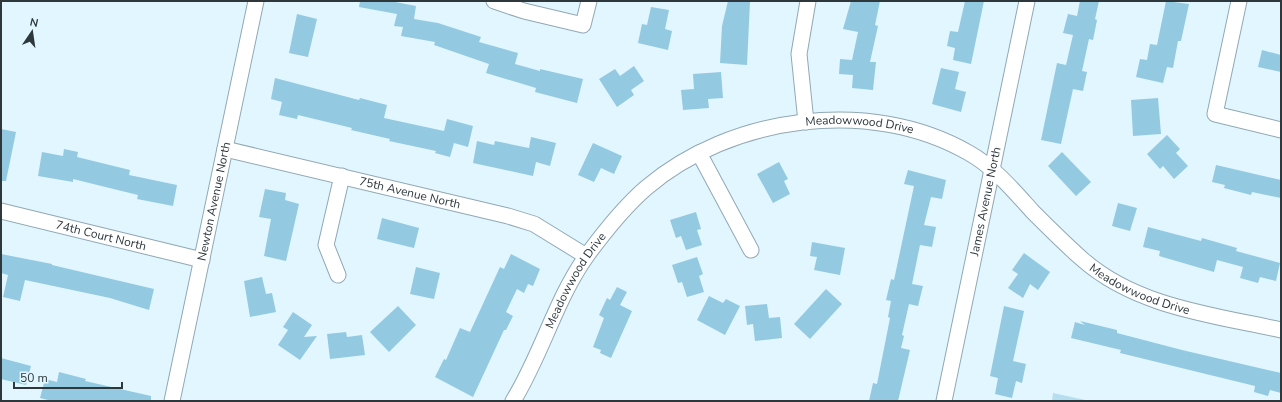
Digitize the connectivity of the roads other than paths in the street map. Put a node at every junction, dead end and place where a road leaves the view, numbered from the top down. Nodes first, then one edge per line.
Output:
1 (256, 1) edge
2 (494, 1) edge
3 (588, 1) edge
4 (808, 1) edge
5 (1027, 1) edge
6 (1239, 1) edge
7 (806, 122) junction
8 (1281, 130) edge
9 (225, 149) junction
10 (699, 153) junction
11 (992, 170) junction
12 (342, 176) junction
13 (1, 212) edge
14 (751, 250) dead end
15 (586, 256) junction
16 (202, 260) junction
17 (338, 275) dead end
18 (1281, 330) edge
19 (172, 401) edge
20 (513, 401) edge
21 (944, 401) edge

1 - 9 street, Newton Avenue North
2 - 3 street
4 - 7 street
5 - 11 street, James Avenue North
6 - 8 street
7 - 10 street, Meadowwood Drive
7 - 11 street, Meadowwood Drive
9 - 12 street, 75th Avenue North
9 - 16 street, Newton Avenue North
10 - 14 street
10 - 15 street, Meadowwood Drive
11 - 18 street, Meadowwood Drive
11 - 21 street, James Avenue North
12 - 15 street, 75th Avenue North
12 - 17 street
13 - 16 street, 74th Court North
15 - 20 street, Meadowwood Drive
16 - 19 street, Newton Avenue North

